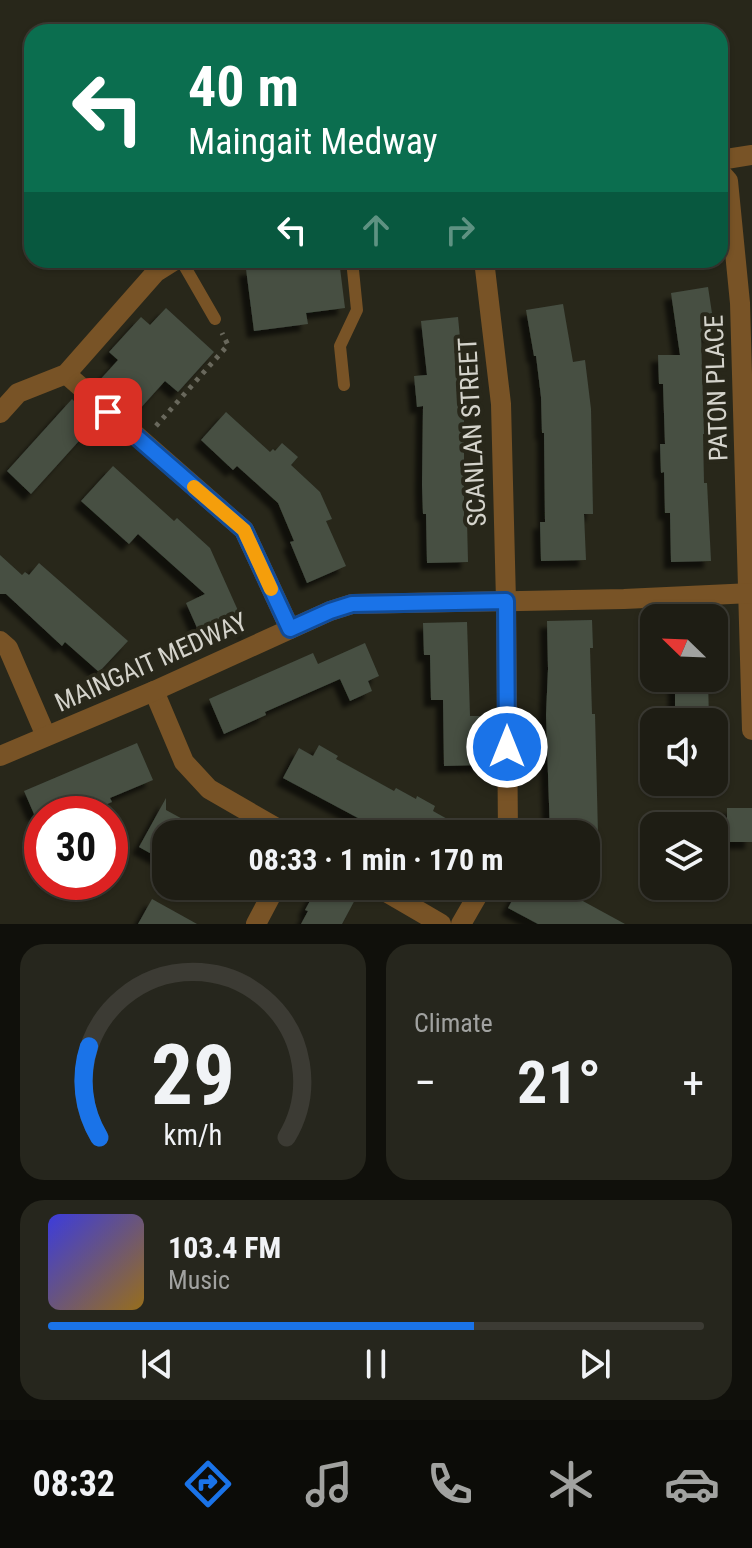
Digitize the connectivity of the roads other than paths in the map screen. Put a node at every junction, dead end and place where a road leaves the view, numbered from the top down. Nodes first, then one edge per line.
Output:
1 (752, 155) edge
2 (728, 159) edge
3 (728, 208) edge
4 (163, 268) edge
5 (183, 268) edge
6 (353, 268) edge
7 (485, 268) edge
8 (215, 319) road end
9 (66, 374) junction
10 (344, 385) dead end
11 (0, 413) edge
12 (750, 593) edge
13 (506, 601) junction
14 (290, 629) junction
15 (0, 641) edge
16 (154, 691) junction
17 (752, 730) edge
18 (46, 736) junction
19 (0, 756) edge
20 (263, 820) edge
21 (508, 820) edge
22 (269, 900) edge
23 (400, 900) edge
24 (475, 900) edge
25 (256, 924) edge
26 (441, 924) edge
27 (461, 924) edge

1 - 2 street
3 - 12 street, PATON PLACE
4 - 9 street
5 - 8 lane
6 - 10 lane
7 - 13 street, SCANLAN STREET
9 - 11 street
9 - 14 street
12 - 13 street, MAINGAIT MEDWAY
12 - 17 street, PATON PLACE
13 - 14 street, MAINGAIT MEDWAY
13 - 21 street, SCANLAN STREET
14 - 16 street, MAINGAIT MEDWAY
15 - 18 street
16 - 18 street, MAINGAIT MEDWAY
16 - 20 street
18 - 19 street, MAINGAIT MEDWAY
22 - 25 street
23 - 26 street
24 - 27 street

